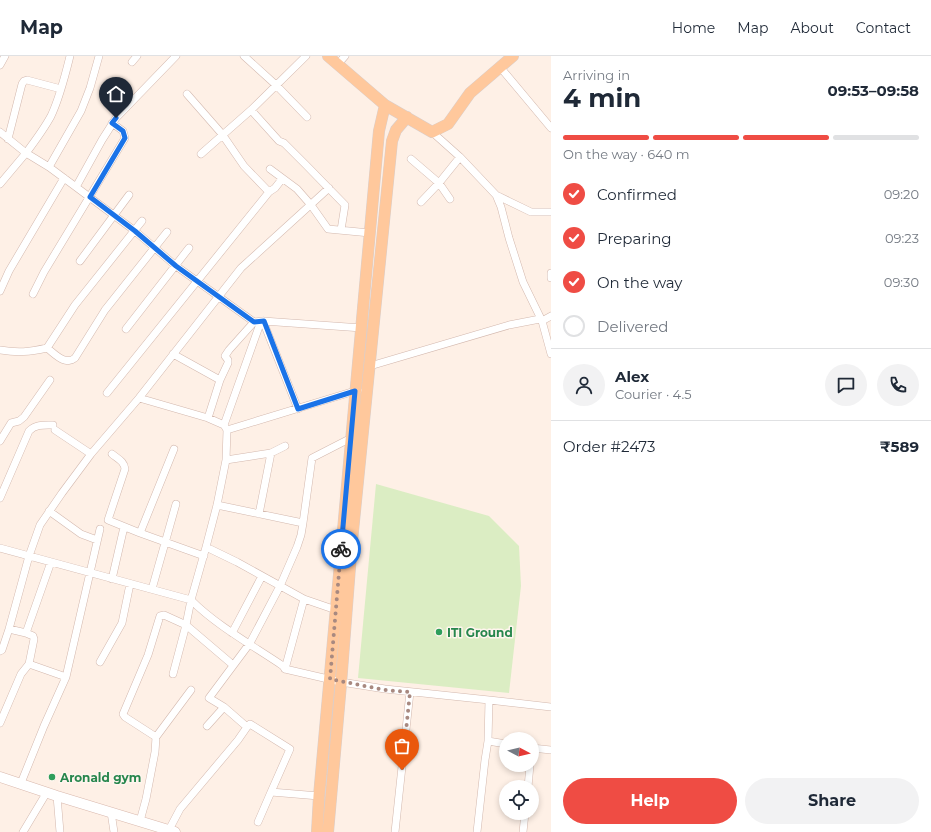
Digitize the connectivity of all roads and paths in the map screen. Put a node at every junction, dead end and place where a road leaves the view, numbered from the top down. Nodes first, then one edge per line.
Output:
1 (5, 56) edge
2 (70, 56) edge
3 (99, 56) edge
4 (176, 56) edge
5 (244, 56) edge
6 (306, 56) edge
7 (328, 56) edge
8 (513, 56) edge
9 (341, 60) edge
10 (0, 65) edge
11 (500, 67) junction
12 (276, 85) junction
13 (61, 89) junction
14 (187, 94) dead end
15 (386, 105) junction
16 (251, 110) junction
17 (307, 117) dead end
18 (407, 118) junction
19 (112, 123) junction
20 (551, 128) edge
21 (379, 131) junction
22 (0, 132) edge
23 (432, 132) junction
24 (222, 134) junction
25 (393, 136) junction
26 (8, 139) junction
27 (26, 153) junction
28 (201, 154) dead end
29 (460, 157) junction
30 (411, 159) dead end
31 (48, 167) junction
32 (270, 169) dead end
33 (64, 178) junction
34 (282, 179) junction
35 (439, 183) junction
36 (0, 184) edge
37 (76, 188) junction
38 (329, 188) junction
39 (270, 192) junction
40 (129, 195) dead end
41 (496, 195) junction
42 (90, 197) junction
43 (450, 199) dead end
44 (421, 202) dead end
45 (311, 205) junction
46 (551, 212) edge
47 (114, 216) junction
48 (142, 221) dead end
49 (341, 230) junction
50 (135, 231) junction
51 (167, 232) dead end
52 (370, 232) junction
53 (156, 248) junction
54 (189, 248) dead end
55 (80, 261) dead end
56 (176, 266) junction
57 (551, 274) edge
58 (551, 278) edge
59 (197, 280) junction
60 (0, 291) edge
61 (33, 294) dead end
62 (219, 297) junction
63 (551, 316) edge
64 (541, 320) junction
65 (260, 321) junction
66 (362, 328) junction
67 (126, 329) dead end
68 (47, 348) junction
69 (0, 350) edge
70 (173, 354) junction
71 (551, 354) edge
72 (370, 366) junction
73 (50, 380) dead end
74 (220, 380) junction
75 (368, 387) junction
76 (355, 391) junction
77 (107, 393) dead end
78 (139, 398) junction
79 (298, 409) junction
80 (208, 418) junction
81 (225, 427) junction
82 (351, 438) junction
83 (0, 441) edge
84 (285, 446) dead end
85 (174, 449) dead end
86 (271, 453) junction
87 (91, 454) junction
88 (112, 454) dead end
89 (226, 460) junction
90 (0, 498) edge
91 (176, 504) dead end
92 (217, 505) junction
93 (50, 511) junction
94 (259, 514) junction
95 (303, 524) junction
96 (124, 527) junction
97 (100, 529) dead end
98 (140, 533) junction
99 (97, 540) junction
100 (165, 542) junction
101 (206, 547) junction
102 (0, 548) edge
103 (29, 556) junction
104 (204, 556) junction
105 (50, 562) junction
106 (90, 572) junction
107 (262, 576) junction
108 (112, 579) junction
109 (130, 584) junction
110 (280, 586) junction
111 (152, 589) junction
112 (304, 599) junction
113 (191, 600) junction
114 (336, 610) junction
115 (186, 625) junction
116 (8, 629) junction
117 (232, 633) junction
118 (26, 634) junction
119 (250, 643) junction
120 (0, 651) edge
121 (100, 662) dead end
122 (29, 664) junction
123 (233, 665) junction
124 (286, 669) junction
125 (173, 674) dead end
126 (66, 677) junction
127 (330, 679) junction
128 (342, 682) junction
129 (191, 690) dead end
130 (410, 692) junction
131 (489, 700) junction
132 (224, 707) junction
133 (551, 707) edge
134 (0, 723) edge
135 (208, 726) dead end
136 (247, 727) junction
137 (156, 737) junction
138 (488, 742) junction
139 (499, 743) edge
140 (539, 749) edge
141 (551, 750) edge
142 (0, 777) edge
143 (21, 783) junction
144 (271, 792) junction
145 (52, 794) junction
146 (319, 796) junction
147 (111, 812) junction
148 (524, 820) edge
149 (140, 821) junction
150 (258, 822) dead end
151 (24, 832) edge
152 (60, 832) edge
153 (114, 832) edge
154 (172, 832) edge
155 (317, 832) edge
156 (328, 832) edge
157 (395, 832) edge
158 (477, 832) edge
159 (523, 832) edge

1 - 10 street
2 - 13 street
3 - 31 street
4 - 19 street
5 - 12 street
6 - 12 street
7 - 9 main road
8 - 11 main road
9 - 15 main road
11 - 20 street
11 - 23 main road
12 - 16 street
12 - 17 street
13 - 26 street
13 - 27 street
14 - 24 street
15 - 18 main road
15 - 21 main road
16 - 24 street
16 - 38 street
18 - 23 main road
18 - 25 main road
19 - 37 street
19 - 42 street
21 - 25 main road
21 - 52 main road
22 - 26 street
23 - 29 street
24 - 28 street
24 - 39 street
25 - 72 main road
26 - 27 street
27 - 31 street
27 - 36 street
29 - 35 street
29 - 41 street
30 - 35 street
31 - 33 street
32 - 34 street
33 - 37 street
33 - 60 street
34 - 39 street
34 - 45 street
35 - 43 street
35 - 44 street
37 - 42 street
38 - 45 street
38 - 49 street
39 - 59 street
40 - 47 street
41 - 46 street
41 - 64 street
42 - 47 street
42 - 61 street
45 - 49 street
45 - 62 street
47 - 50 street
47 - 55 street
48 - 50 street
49 - 52 street
50 - 53 street
50 - 68 street
51 - 53 street
52 - 66 main road
53 - 56 street
53 - 68 street
54 - 56 street
56 - 59 street
56 - 67 street
57 - 58 street
59 - 62 street
59 - 77 street
62 - 65 street
62 - 70 street
63 - 64 street
64 - 71 street
64 - 72 street
65 - 66 street
65 - 74 street
65 - 79 street
65 - 81 street
66 - 76 main road
68 - 69 street
70 - 74 street
70 - 78 street
72 - 75 main road
73 - 83 street
74 - 80 street
75 - 76 street
75 - 128 main road
76 - 79 street
76 - 82 main road
78 - 80 street
78 - 87 street
79 - 81 street
80 - 81 street
81 - 89 street
82 - 95 street
82 - 114 main road
84 - 86 street
85 - 98 street
86 - 89 street
86 - 94 street
87 - 90 street
87 - 93 street
88 - 96 street
89 - 92 street
91 - 100 street
92 - 94 street
92 - 101 street
93 - 99 street
93 - 103 street
94 - 95 street
95 - 110 street
96 - 98 street
96 - 108 street
97 - 99 street
98 - 100 street
99 - 106 street
100 - 104 street
100 - 111 street
101 - 104 street
101 - 107 street
102 - 103 street
103 - 105 street
103 - 116 street
104 - 113 street
105 - 106 street
105 - 118 street
106 - 108 street
106 - 126 street
107 - 110 street
107 - 117 street
108 - 109 street
109 - 111 street
109 - 121 street
110 - 112 street
110 - 119 street
111 - 113 street
112 - 114 street
112 - 124 street
113 - 115 street
113 - 117 street
114 - 127 main road
115 - 123 street
115 - 125 street
115 - 137 street
116 - 118 street
116 - 120 street
117 - 119 street
118 - 122 street
119 - 123 street
119 - 124 street
122 - 126 street
122 - 134 street
123 - 132 street
124 - 127 street
126 - 143 street
127 - 128 street
127 - 146 main road
128 - 130 street
128 - 156 main road
129 - 137 street
130 - 131 street
130 - 157 street
131 - 133 street
131 - 138 street
132 - 135 street
132 - 136 street
136 - 144 street
136 - 154 street
137 - 149 street
138 - 139 street
138 - 158 street
140 - 141 street
142 - 143 street
143 - 145 street
144 - 146 street
144 - 150 street
145 - 147 street
145 - 151 street
145 - 152 street
146 - 155 main road
147 - 149 street
147 - 153 street
148 - 159 street
149 - 154 street

